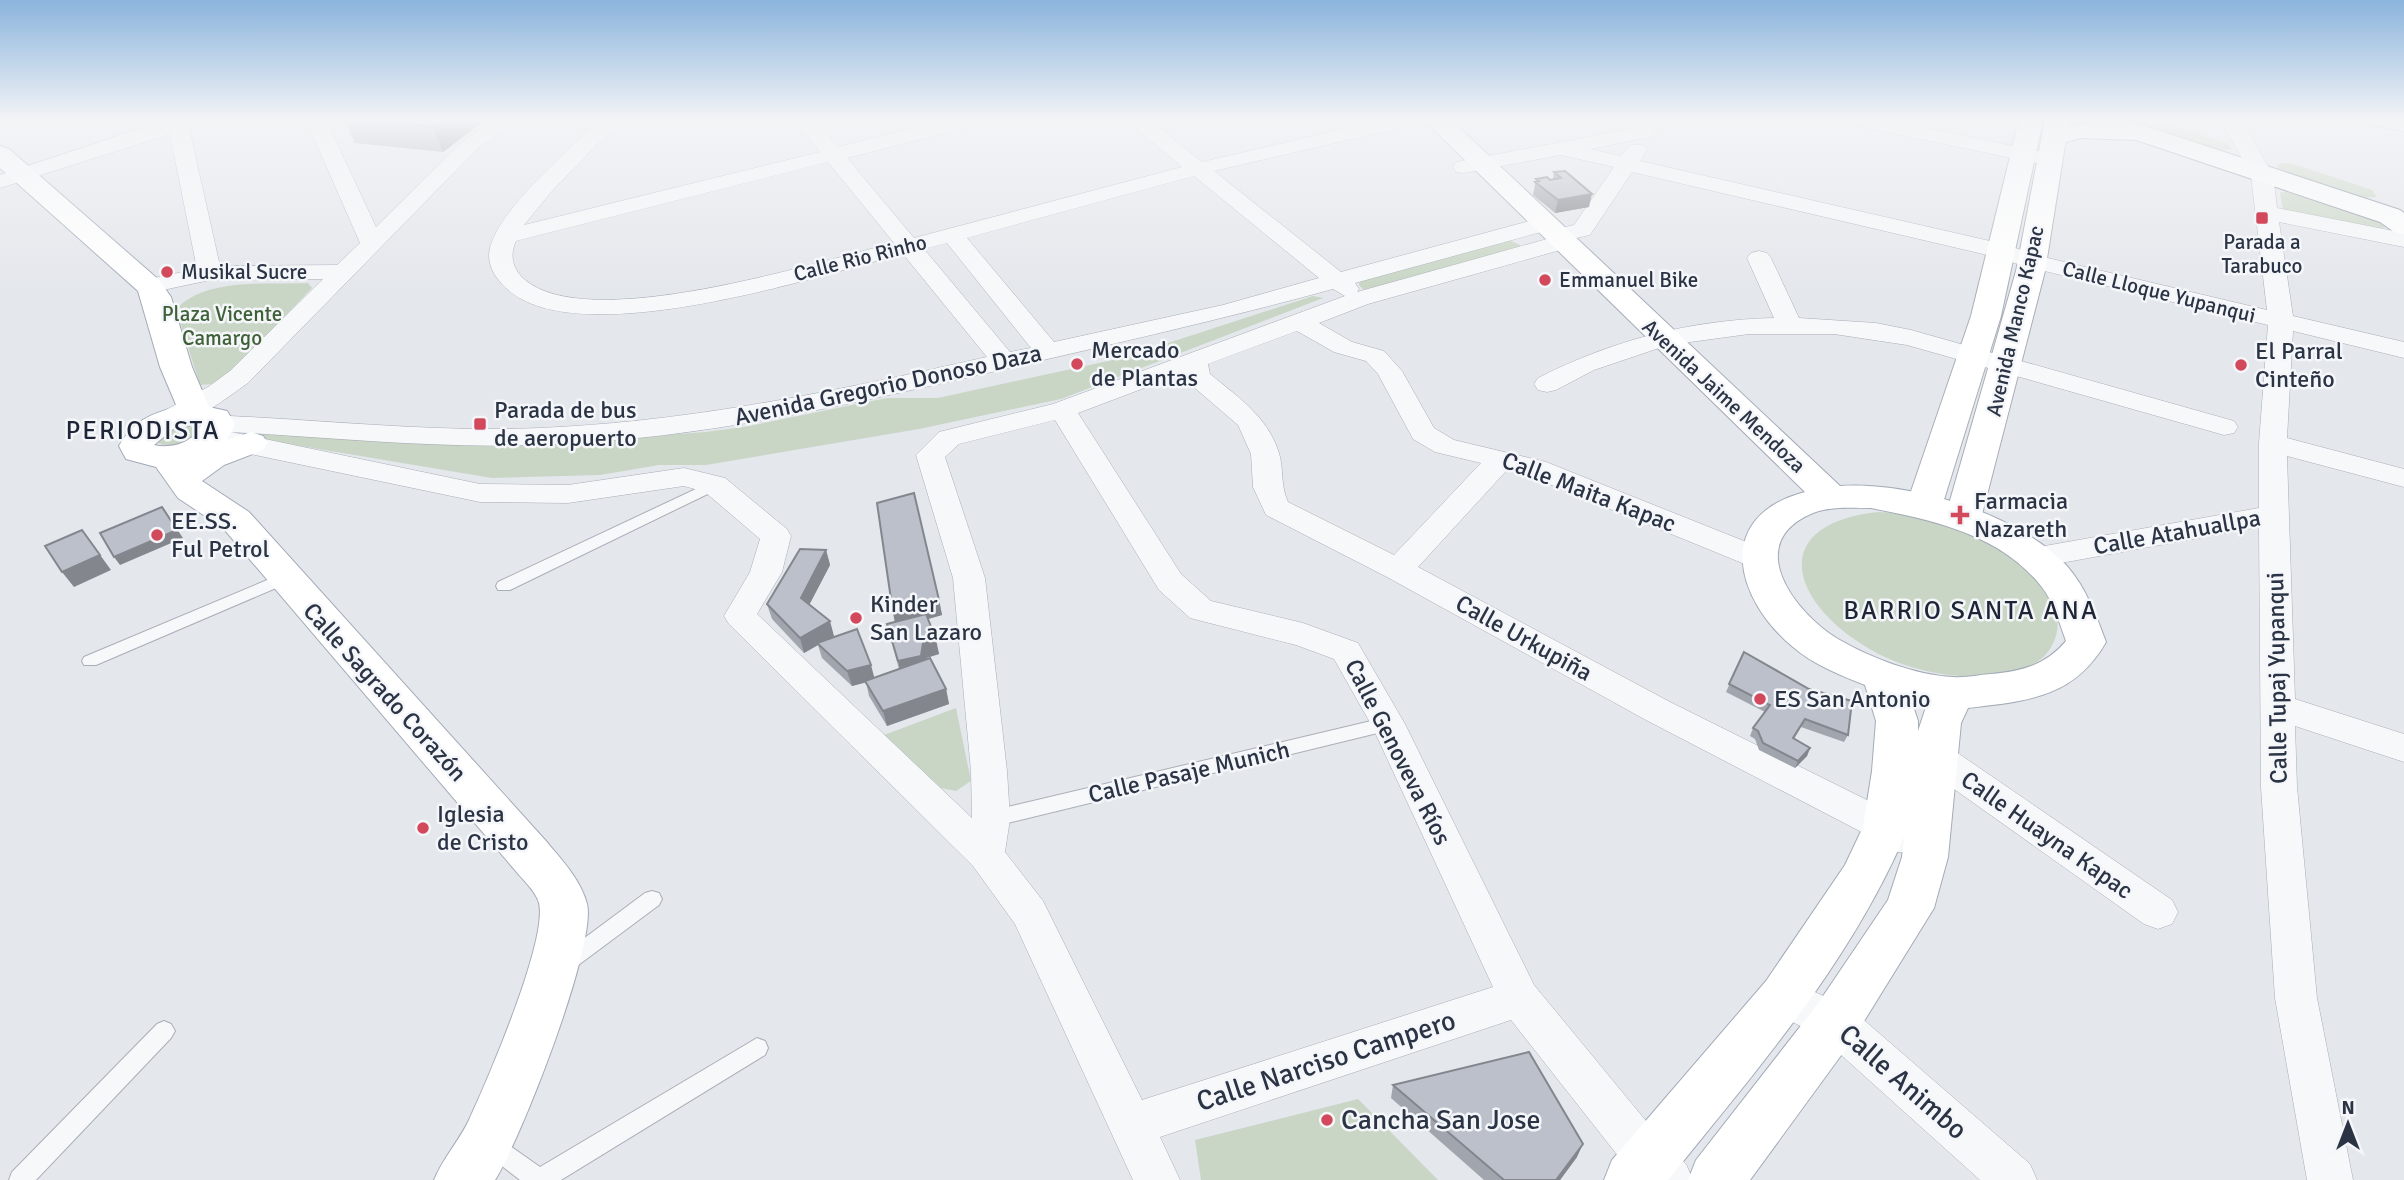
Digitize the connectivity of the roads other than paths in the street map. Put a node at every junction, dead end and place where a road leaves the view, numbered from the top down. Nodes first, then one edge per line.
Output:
1 (192, 175) edge
2 (341, 175) edge
3 (439, 175) edge
4 (557, 175) edge
5 (755, 175) edge
6 (848, 175) edge
7 (1175, 175) edge
8 (1206, 175) edge
9 (1483, 175) edge
10 (1621, 175) edge
11 (1671, 175) edge
12 (2035, 175) edge
13 (2262, 175) joint
14 (11, 178) edge
15 (2269, 213) junction
16 (2400, 214) edge
17 (952, 235) junction
18 (1546, 236) junction
19 (505, 237) junction
20 (2404, 240) edge
21 (371, 242) junction
22 (908, 246) junction
23 (2018, 256) junction
24 (1759, 258) dead end
25 (340, 272) junction
26 (210, 273) junction
27 (1335, 279) junction
28 (149, 286) junction
29 (1359, 299) junction
30 (2281, 322) junction
31 (1301, 323) junction
32 (1790, 325) junction
33 (1651, 342) junction
34 (2404, 350) edge
35 (1048, 352) junction
36 (1974, 356) junction
37 (1194, 360) junction
38 (1004, 362) junction
39 (2007, 367) junction
40 (1547, 384) dead end
41 (1062, 410) junction
42 (2224, 427) dead end
43 (191, 434) junction
44 (251, 443) junction
45 (2273, 443) junction
46 (1502, 458) junction
47 (2404, 478) edge
48 (700, 481) junction
49 (1817, 501) junction
50 (1924, 506) junction
51 (2273, 515) junction
52 (1963, 518) junction
53 (1758, 558) junction
54 (2039, 558) junction
55 (1398, 570) junction
56 (284, 578) junction
57 (505, 586) dead end
58 (90, 661) dead end
59 (1883, 677) junction
60 (1953, 693) junction
61 (2278, 707) junction
62 (1388, 724) junction
63 (2404, 748) edge
64 (1936, 757) junction
65 (1885, 827) junction
66 (989, 837) junction
67 (1925, 857) junction
68 (652, 899) dead end
69 (2158, 912) dead end
70 (553, 972) junction
71 (1784, 997) junction
72 (1519, 998) junction
73 (1835, 1022) junction
74 (164, 1031) dead end
75 (757, 1048) dead end
76 (1132, 1125) junction
77 (488, 1141) junction
78 (1650, 1173) edge
79 (20, 1180) edge
80 (462, 1180) edge
81 (540, 1180) edge
82 (1157, 1180) edge
83 (1716, 1180) edge
84 (2014, 1180) edge
85 (2330, 1180) edge

1 - 26 street
2 - 21 street
3 - 21 street
4 - 19 street
5 - 19 street
6 - 22 street
7 - 17 street, Calle Rio Rinho
8 - 27 street
9 - 18 main road, Avenida Jaime Mendoza
10 - 18 street
11 - 23 street, Calle Lloque Yupanqui
12 - 23 main road, Avenida Manco Kapac
13 - 15 street, Calle Tupaj Yupanqui
13 - 16 main road
14 - 28 main road
15 - 20 street
15 - 30 street, Calle Tupaj Yupanqui
17 - 22 street, Calle Rio Rinho
17 - 35 street
18 - 27 street, Avenida Gregorio Donoso Daza
18 - 29 street
18 - 33 main road, Avenida Jaime Mendoza
19 - 22 street, Calle Rio Rinho
21 - 25 street
22 - 38 street
23 - 30 street, Calle Lloque Yupanqui
23 - 36 main road, Avenida Manco Kapac
23 - 39 main road, Avenida Manco Kapac
24 - 32 street
25 - 26 street
25 - 43 street
26 - 28 street
27 - 29 street
27 - 35 street, Avenida Gregorio Donoso Daza
28 - 43 main road
29 - 31 street
30 - 34 street, Calle Lloque Yupanqui
30 - 45 street, Calle Tupaj Yupanqui
31 - 37 street
31 - 46 street, Calle Maita Kapac
32 - 33 street
32 - 36 street
33 - 40 street
33 - 49 main road, Avenida Jaime Mendoza
35 - 38 street, Avenida Gregorio Donoso Daza
36 - 39 street
36 - 50 main road, Avenida Manco Kapac
37 - 41 street
37 - 55 street, Calle Urkupiña
38 - 43 street, Avenida Gregorio Donoso Daza
39 - 42 street
39 - 52 main road, Avenida Manco Kapac
41 - 62 street, Calle Genoveva Ríos
41 - 66 street
43 - 44 street
43 - 44 main road
43 - 56 main road, Calle Sagrado Corazón
44 - 48 street
45 - 47 street
45 - 51 street, Calle Tupaj Yupanqui
46 - 53 street, Calle Maita Kapac
46 - 55 street
48 - 57 lane
48 - 66 street
49 - 50 main road
49 - 53 main road
50 - 52 main road
51 - 54 street, Calle Atahuallpa
51 - 61 street, Calle Tupaj Yupanqui
52 - 54 main road
53 - 59 main road
54 - 60 main road
55 - 65 street, Calle Urkupiña
56 - 58 lane
56 - 70 main road, Calle Sagrado Corazón
59 - 60 main road
59 - 65 main road
60 - 64 main road
61 - 63 street
61 - 85 street, Calle Tupaj Yupanqui
62 - 66 lane, Calle Pasaje Munich
62 - 72 street, Calle Genoveva Ríos
64 - 67 main road
64 - 69 street, Calle Huayna Kapac
65 - 67 street, Calle Urkupiña
65 - 71 main road
66 - 76 street
67 - 73 main road
68 - 70 lane
70 - 77 main road, Calle Sagrado Corazón
71 - 73 street, Calle Animbo
71 - 78 main road
72 - 76 street, Calle Narciso Campero
72 - 78 street, Calle Genoveva Ríos
73 - 83 main road
73 - 84 street, Calle Animbo
74 - 79 lane
75 - 81 lane
76 - 82 street
77 - 80 main road, Calle Sagrado Corazón
77 - 81 lane

